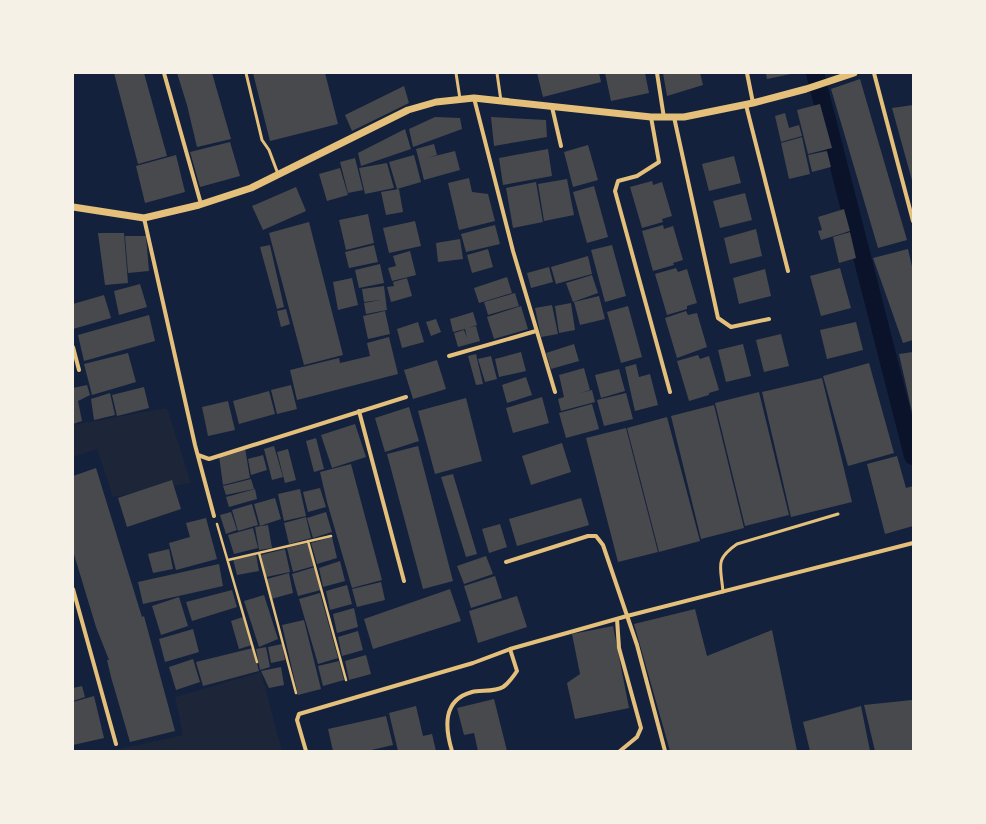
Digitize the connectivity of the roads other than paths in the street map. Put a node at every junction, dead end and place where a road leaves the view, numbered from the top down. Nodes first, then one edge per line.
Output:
1 (164, 73) edge
2 (246, 73) edge
3 (456, 73) edge
4 (497, 73) edge
5 (657, 73) edge
6 (747, 73) edge
7 (854, 73) edge
8 (874, 73) edge
9 (474, 98) junction
10 (460, 99) junction
11 (501, 101) junction
12 (750, 104) junction
13 (552, 107) junction
14 (651, 117) junction
15 (674, 117) junction
16 (664, 118) junction
17 (561, 146) dead end
18 (279, 175) junction
19 (201, 204) junction
20 (73, 207) edge
21 (144, 218) junction
22 (913, 221) edge
23 (788, 271) dead end
24 (769, 319) dead end
25 (536, 331) junction
26 (73, 347) edge
27 (449, 356) dead end
28 (79, 370) dead end
29 (556, 392) dead end
30 (670, 392) dead end
31 (406, 397) dead end
32 (359, 411) junction
33 (198, 455) junction
34 (838, 514) dead end
35 (214, 516) road end
36 (913, 543) edge
37 (506, 562) dead end
38 (404, 581) dead end
39 (73, 589) edge
40 (723, 592) junction
41 (627, 616) junction
42 (617, 620) junction
43 (510, 649) junction
44 (116, 744) dead end
45 (306, 751) edge
46 (452, 751) edge
47 (620, 751) edge
48 (665, 751) edge

1 - 19 street
2 - 18 lane
3 - 10 lane
4 - 11 lane
5 - 16 street
6 - 12 street
7 - 12 street
8 - 22 street
9 - 10 street
9 - 11 street
9 - 25 street
10 - 18 street
11 - 13 street
12 - 15 street
12 - 23 street
13 - 14 street
13 - 17 street
14 - 16 street
14 - 30 street
15 - 16 street
15 - 24 street
18 - 19 street
19 - 21 street
20 - 21 street
21 - 33 street
25 - 27 street
25 - 29 street
26 - 28 street
31 - 32 street
32 - 33 street
32 - 38 street
33 - 35 street
34 - 40 lane
36 - 40 street
37 - 41 street
39 - 44 street
40 - 41 street
41 - 42 street
41 - 48 street
42 - 43 street
42 - 47 street
43 - 45 street
43 - 46 street

